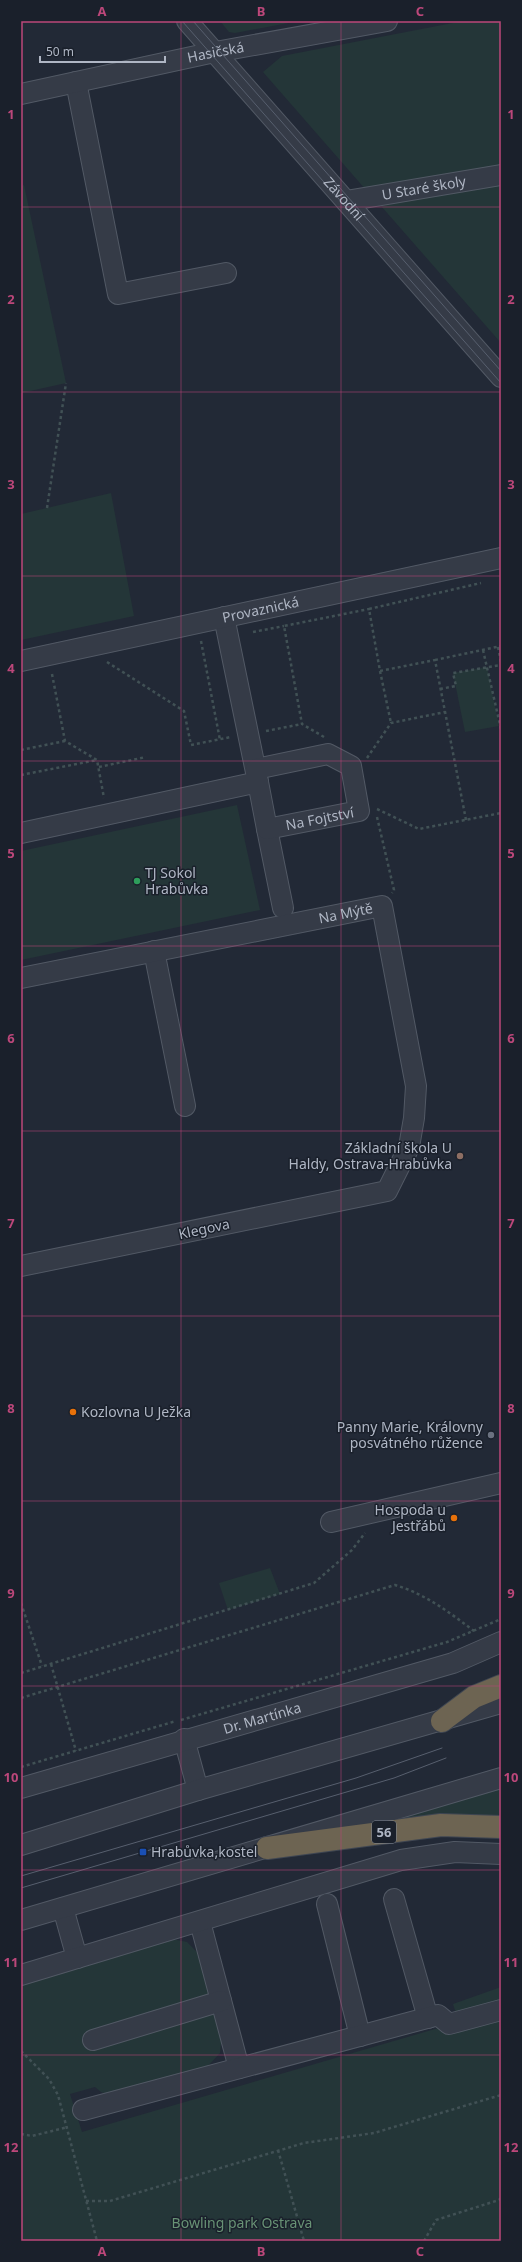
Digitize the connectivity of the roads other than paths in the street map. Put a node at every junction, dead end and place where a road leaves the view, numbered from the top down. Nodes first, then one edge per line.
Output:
1 (187, 21) edge
2 (387, 21) edge
3 (215, 52) junction
4 (76, 82) junction
5 (21, 94) edge
6 (501, 174) edge
7 (346, 201) junction
8 (226, 273) dead end
9 (492, 356) edge
10 (501, 377) edge
11 (501, 558) edge
12 (224, 617) junction
13 (21, 661) edge
14 (257, 775) junction
15 (267, 829) junction
16 (21, 833) edge
17 (283, 908) dead end
18 (154, 951) junction
19 (21, 978) edge
20 (185, 1106) dead end
21 (387, 1191) joint
22 (21, 1266) edge
23 (501, 1483) edge
24 (331, 1522) dead end
25 (501, 1642) edge
26 (501, 1686) edge
27 (501, 1703) edge
28 (442, 1721) junction
29 (184, 1739) junction
30 (501, 1778) edge
31 (21, 1788) edge
32 (198, 1790) junction
33 (501, 1827) edge
34 (21, 1845) edge
35 (267, 1848) junction
36 (501, 1854) edge
37 (394, 1899) dead end
38 (327, 1904) dead end
39 (63, 1908) junction
40 (21, 1920) edge
41 (200, 1922) junction
42 (77, 1958) junction
43 (21, 1975) edge
44 (221, 2001) junction
45 (501, 2010) edge
46 (428, 2018) junction
47 (360, 2036) junction
48 (93, 2040) dead end
49 (239, 2068) junction
50 (83, 2110) dead end

1 - 3 street, Závodní
2 - 3 street, Hasičská
3 - 4 street, Hasičská
3 - 7 street, Závodní
4 - 5 street, Hasičská
4 - 8 street
6 - 7 street, U Staré školy
7 - 9 street, Závodní
9 - 10 street, Závodní
11 - 12 street, Provaznická
12 - 13 street, Provaznická
12 - 14 street
14 - 15 street, Na Fojtství
14 - 15 street, Na Fojtství
14 - 16 street, Na Fojtství
15 - 17 street
18 - 19 street, Na Mýtě
18 - 20 street
18 - 21 street, Na Mýtě
21 - 22 street, Klegova
23 - 24 street
25 - 29 street, Dr. Martínka
26 - 28 highway
27 - 28 street
28 - 32 street
29 - 31 street, Dr. Martínka
29 - 32 street
30 - 35 street
32 - 34 street
33 - 35 highway, 56
35 - 39 street
36 - 41 street
37 - 46 street
38 - 47 street
39 - 40 street
39 - 42 street
41 - 42 street
41 - 44 street
42 - 43 street
44 - 48 street
44 - 49 street
45 - 46 street
46 - 47 street
47 - 49 street
49 - 50 street

